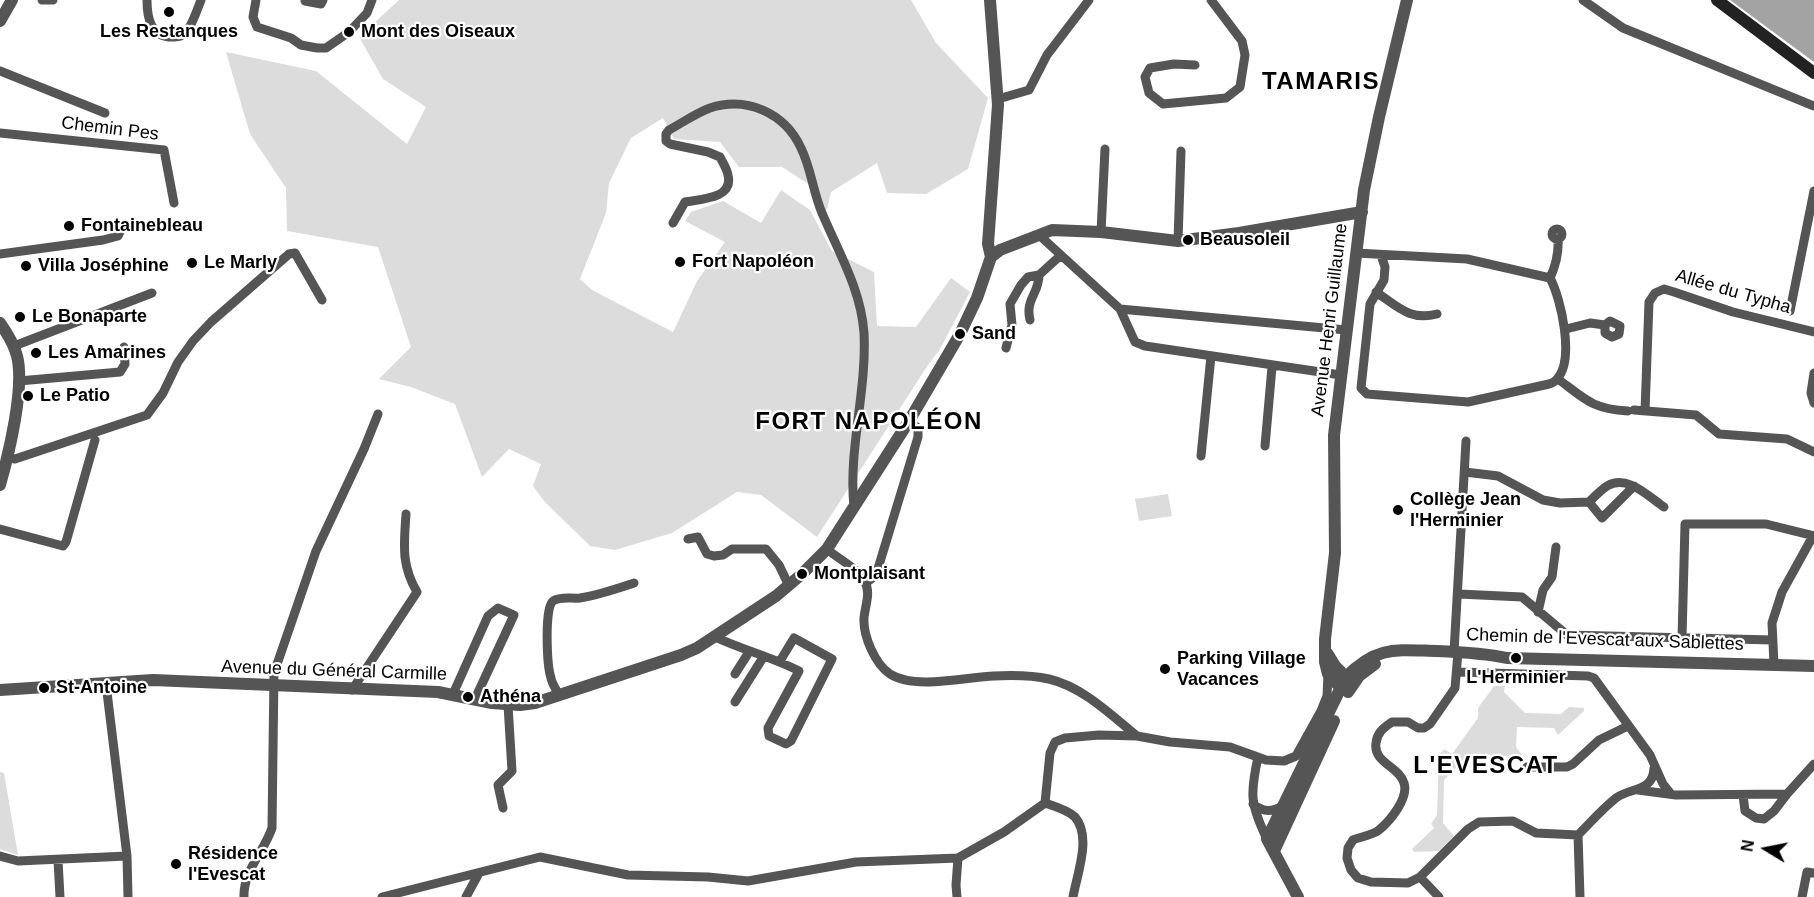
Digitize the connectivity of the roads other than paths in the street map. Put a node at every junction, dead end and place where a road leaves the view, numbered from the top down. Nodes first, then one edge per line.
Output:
1 (12, 0) edge
2 (42, 0) edge
3 (53, 0) edge
4 (147, 0) edge
5 (201, 0) edge
6 (256, 0) edge
7 (323, 0) edge
8 (372, 0) edge
9 (990, 0) edge
10 (1089, 0) edge
11 (1210, 0) edge
12 (1407, 0) edge
13 (1583, 0) edge
14 (1717, 0) edge
15 (305, 1) edge
16 (0, 21) edge
17 (1195, 65) dead end
18 (0, 71) edge
19 (1813, 73) edge
20 (998, 99) junction
21 (1814, 106) edge
22 (105, 113) dead end
23 (0, 133) edge
24 (1105, 149) dead end
25 (1181, 151) dead end
26 (1814, 191) edge
27 (174, 203) dead end
28 (1362, 212) junction
29 (673, 223) dead end
30 (121, 230) dead end
31 (1101, 232) junction
32 (1039, 235) junction
33 (1558, 239) dead end
34 (1178, 241) junction
35 (1356, 253) junction
36 (0, 254) edge
37 (1061, 255) junction
38 (1381, 255) junction
39 (1394, 256) junction
40 (991, 257) junction
41 (1039, 275) junction
42 (1550, 278) junction
43 (1384, 280) junction
44 (1376, 292) junction
45 (152, 293) dead end
46 (322, 300) dead end
47 (1120, 309) junction
48 (1790, 311) dead end
49 (1437, 314) dead end
50 (1030, 320) dead end
51 (0, 323) edge
52 (1605, 325) dead end
53 (1566, 329) junction
54 (1346, 330) junction
55 (1814, 332) edge
56 (14, 346) junction
57 (124, 347) dead end
58 (1006, 348) dead end
59 (1212, 356) junction
60 (1272, 366) junction
61 (1814, 373) edge
62 (1341, 375) junction
63 (1558, 379) junction
64 (19, 381) junction
65 (1814, 403) edge
66 (1645, 411) junction
67 (378, 414) dead end
68 (909, 421) junction
69 (94, 440) dead end
70 (1466, 441) dead end
71 (1265, 446) dead end
72 (1814, 452) edge
73 (1201, 456) dead end
74 (8, 458) junction
75 (1465, 472) junction
76 (0, 485) edge
77 (1634, 486) junction
78 (1589, 502) junction
79 (854, 507) junction
80 (1664, 507) dead end
81 (406, 514) dead end
82 (0, 528) edge
83 (1813, 536) edge
84 (688, 538) dead end
85 (1556, 547) dead end
86 (827, 549) junction
87 (634, 583) dead end
88 (866, 583) junction
89 (789, 585) junction
90 (1459, 594) junction
91 (1538, 612) junction
92 (715, 637) junction
93 (1682, 638) junction
94 (1773, 640) junction
95 (1326, 649) junction
96 (749, 652) junction
97 (1456, 652) junction
98 (764, 656) junction
99 (780, 661) junction
100 (1774, 664) junction
101 (1814, 666) edge
102 (1457, 672) junction
103 (735, 674) dead end
104 (1328, 674) junction
105 (106, 684) junction
106 (1346, 684) junction
107 (272, 686) junction
108 (0, 690) edge
109 (352, 690) junction
110 (453, 694) junction
111 (559, 695) junction
112 (475, 699) junction
113 (735, 702) dead end
114 (508, 705) junction
115 (1628, 726) junction
116 (1137, 736) junction
117 (1258, 756) junction
118 (1814, 764) edge
119 (1527, 767) dead end
120 (1654, 768) junction
121 (1638, 790) junction
122 (1671, 794) junction
123 (1787, 794) junction
124 (1743, 795) junction
125 (1045, 802) junction
126 (1252, 804) junction
127 (1285, 805) junction
128 (503, 808) dead end
129 (1578, 835) junction
130 (1267, 839) junction
131 (1274, 851) junction
132 (0, 856) edge
133 (127, 856) junction
134 (958, 858) junction
135 (58, 860) junction
136 (479, 873) junction
137 (1814, 873) edge
138 (1420, 877) junction
139 (395, 895) edge
140 (60, 897) edge
141 (128, 897) edge
142 (244, 897) edge
143 (382, 897) edge
144 (466, 897) edge
145 (957, 897) edge
146 (1073, 897) edge
147 (1298, 897) edge
148 (1439, 897) edge
149 (1580, 897) edge
150 (1802, 897) edge

1 - 16 street
2 - 3 street
4 - 5 street
6 - 8 street
7 - 15 street
9 - 20 street
10 - 20 street
11 - 17 street
12 - 28 street, Avenue Henri Guillaume
13 - 21 street
14 - 19 main road
18 - 22 street
20 - 40 street
23 - 27 street, Chemin Pes
24 - 31 street
25 - 34 street
26 - 48 street
28 - 34 street
28 - 35 street, Avenue Henri Guillaume
29 - 79 street
30 - 36 street
31 - 32 street
31 - 34 street
32 - 37 street
32 - 40 street
33 - 42 street
35 - 38 street
35 - 54 street, Avenue Henri Guillaume
37 - 41 street
37 - 47 street
38 - 39 street
38 - 43 street
39 - 42 street
39 - 43 street
40 - 68 street, Avenue du Général Carmille
41 - 50 street
41 - 58 street
42 - 53 street
43 - 44 street
44 - 49 street
44 - 63 street
45 - 56 street
46 - 74 street
47 - 54 street
47 - 59 street
51 - 56 street
52 - 53 street
53 - 63 street
54 - 62 street, Avenue Henri Guillaume
55 - 66 street, Allée du Typha
56 - 64 street
57 - 64 street
59 - 60 street
59 - 73 street
60 - 62 street
60 - 71 street
61 - 65 street
62 - 95 street, Avenue Henri Guillaume
63 - 66 street
64 - 74 street
66 - 72 street
67 - 107 street
68 - 79 street, Avenue du Général Carmille
68 - 88 street
69 - 82 street
70 - 75 street
74 - 76 street
75 - 78 street
75 - 90 street
77 - 78 street
77 - 78 street
77 - 80 street
79 - 86 street, Avenue du Général Carmille
81 - 109 street
83 - 93 street
83 - 94 street
84 - 89 street
85 - 91 street
86 - 88 street
86 - 89 street, Avenue du Général Carmille
87 - 111 street
88 - 116 street
89 - 92 street, Avenue du Général Carmille
90 - 91 street
90 - 97 street
91 - 93 street
92 - 96 street
92 - 111 street, Avenue du Général Carmille
93 - 94 street
94 - 100 street
95 - 104 street, Avenue Henri Guillaume
95 - 106 street
96 - 98 street
96 - 103 street
97 - 100 street, Chemin de l'Evescat aux Sablettes
97 - 102 street
97 - 106 street, Chemin de l'Evescat aux Sablettes
98 - 99 street
98 - 113 street
99 - 99 street
100 - 101 street, Chemin de l'Evescat aux Sablettes
102 - 115 street
102 - 138 street
104 - 106 street
104 - 117 street, Avenue Henri Guillaume
105 - 107 street, Avenue du Général Carmille
105 - 108 street, Avenue du Général Carmille
105 - 133 street
106 - 127 street
106 - 131 street
107 - 109 street, Avenue du Général Carmille
107 - 142 street
109 - 110 street, Avenue du Général Carmille
110 - 112 street, Avenue du Général Carmille
110 - 112 street
111 - 114 street, Avenue du Général Carmille
112 - 114 street, Avenue du Général Carmille
114 - 128 street
115 - 119 street
115 - 120 street
116 - 117 street, Avenue Henri Guillaume
116 - 125 street, Avenue Henri Guillaume
117 - 126 street
118 - 123 street
120 - 121 street
120 - 122 street
121 - 122 street
121 - 129 street
122 - 124 street
123 - 124 street
123 - 124 street
125 - 134 street
125 - 146 street
126 - 127 street
126 - 130 street
127 - 130 street
129 - 138 street
129 - 149 street
130 - 131 street
131 - 147 street
132 - 135 street
133 - 135 street
133 - 141 street
134 - 136 street
134 - 145 street
135 - 140 street
136 - 139 street
136 - 144 street
137 - 150 street
138 - 148 street
139 - 143 street

